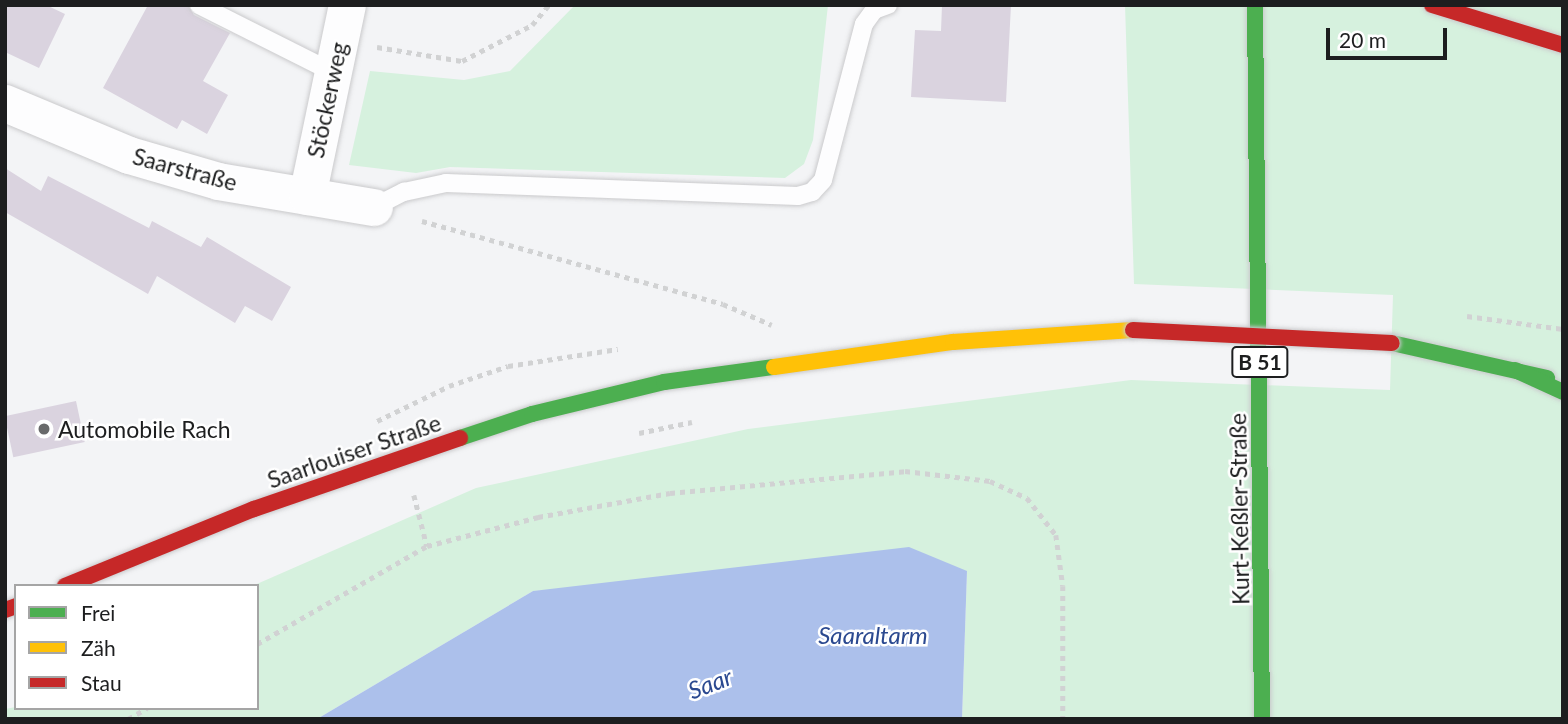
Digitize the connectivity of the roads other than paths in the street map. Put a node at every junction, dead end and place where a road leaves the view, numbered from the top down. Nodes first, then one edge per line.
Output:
1 (199, 5) edge
2 (347, 5) edge
3 (888, 5) edge
4 (1255, 5) edge
5 (1432, 5) edge
6 (1563, 45) edge
7 (335, 57) junction
8 (5, 103) edge
9 (307, 196) junction
10 (374, 207) joint
11 (1440, 352) junction
12 (1519, 354) dead end
13 (1515, 370) junction
14 (1563, 382) edge
15 (1563, 392) edge
16 (70, 584) edge
17 (1262, 719) edge

1 - 7 lane
2 - 7 street, Stöckerweg
3 - 10 lane
4 - 17 main road, Kurt-Keßler-Straße / B 51
5 - 6 main road
7 - 9 street, Stöckerweg
8 - 9 street, Saarstraße
9 - 10 street, Saarstraße
11 - 12 main road
11 - 13 main road
11 - 16 main road, Saarlouiser Straße, bridge
13 - 14 main road
13 - 15 main road

